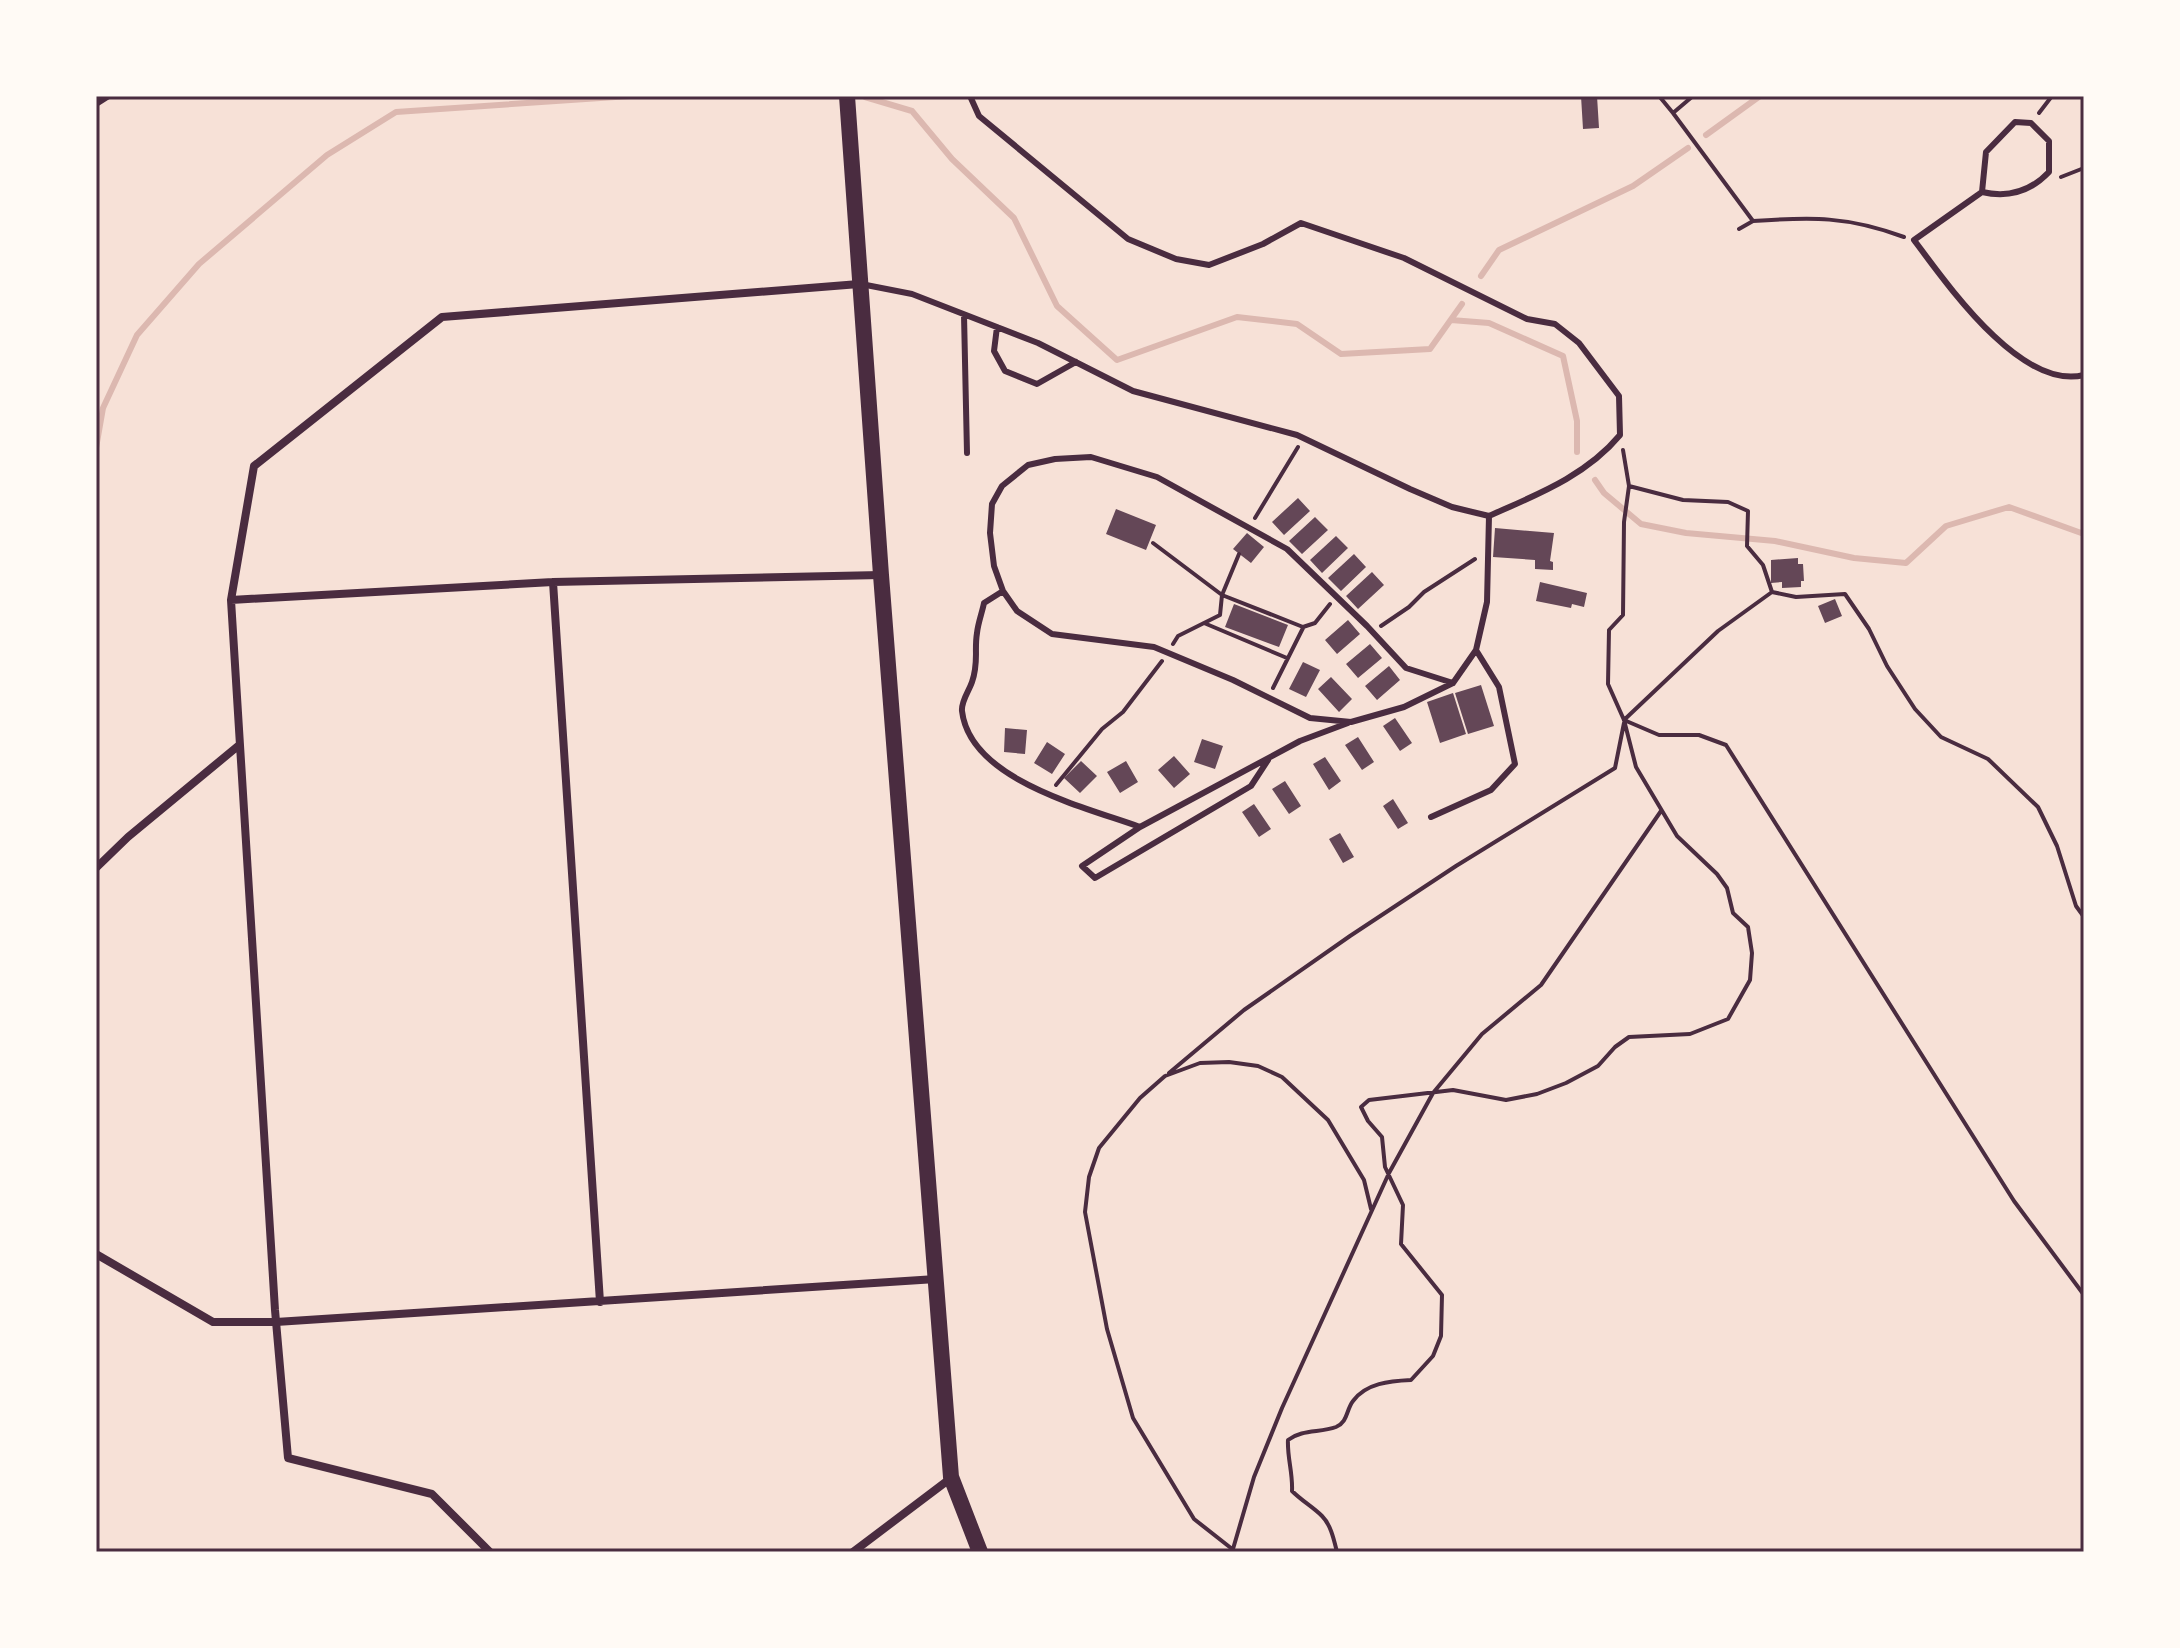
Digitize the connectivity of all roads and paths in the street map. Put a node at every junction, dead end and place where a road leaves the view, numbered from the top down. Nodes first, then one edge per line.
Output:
1 (107, 96) edge
2 (847, 96) edge
3 (970, 96) edge
4 (1659, 96) edge
5 (1693, 96) edge
6 (2052, 96) edge
7 (96, 103) edge
8 (1673, 113) junction
9 (2031, 123) junction
10 (1982, 192) junction
11 (1753, 221) junction
12 (1739, 229) dead end
13 (1914, 240) junction
14 (859, 284) junction
15 (964, 315) junction
16 (997, 327) junction
17 (1076, 362) junction
18 (2084, 375) edge
19 (1620, 435) junction
20 (1303, 438) junction
21 (967, 453) dead end
22 (1629, 486) junction
23 (1489, 516) junction
24 (1249, 527) junction
25 (1153, 543) dead end
26 (1488, 552) junction
27 (1239, 554) dead end
28 (881, 575) junction
29 (553, 582) junction
30 (1003, 591) junction
31 (1772, 592) junction
32 (1222, 595) junction
33 (1336, 596) junction
34 (231, 600) junction
35 (1204, 623) junction
36 (1303, 627) junction
37 (1372, 631) junction
38 (1476, 650) junction
39 (1168, 653) junction
40 (1287, 658) junction
41 (1453, 683) junction
42 (1269, 698) junction
43 (1624, 720) junction
44 (1351, 722) junction
45 (238, 746) junction
46 (1268, 760) junction
47 (1051, 794) junction
48 (1661, 811) junction
49 (1431, 817) dead end
50 (1140, 827) junction
51 (96, 868) edge
52 (2084, 917) edge
53 (1165, 1076) junction
54 (1433, 1093) junction
55 (1389, 1173) junction
56 (1371, 1211) junction
57 (96, 1254) edge
58 (937, 1279) junction
59 (2084, 1295) edge
60 (600, 1302) junction
61 (276, 1322) junction
62 (951, 1477) junction
63 (1234, 1551) edge
64 (490, 1552) edge
65 (853, 1552) edge
66 (980, 1552) edge
67 (1337, 1552) edge

1 - 7 street
2 - 14 main road
3 - 19 lane
4 - 8 path
5 - 8 path
6 - 9 path
8 - 11 path
9 - 10 lane
9 - 10 lane
10 - 13 lane
11 - 12 path
11 - 13 path
13 - 18 lane
14 - 15 lane
14 - 28 main road
14 - 34 street
15 - 16 lane
15 - 21 lane
16 - 17 lane
16 - 17 lane
17 - 20 lane
19 - 22 path
19 - 23 lane
20 - 23 lane
20 - 24 path
22 - 31 path
22 - 43 path
23 - 26 lane
24 - 30 lane
24 - 33 lane
25 - 32 path
26 - 37 path
26 - 38 lane
27 - 32 path
28 - 29 street
28 - 58 main road
29 - 34 street
29 - 60 street
30 - 39 lane
30 - 47 lane
31 - 43 path
31 - 52 path
32 - 35 path
32 - 36 path
33 - 36 path
33 - 37 lane
34 - 45 street
35 - 39 path
35 - 40 path
36 - 40 path
37 - 41 lane
38 - 41 lane
38 - 49 lane
39 - 42 lane
39 - 47 path
40 - 42 path
41 - 44 lane
42 - 44 lane
43 - 48 path
43 - 53 path
43 - 59 path
44 - 46 lane
45 - 51 street
45 - 61 street
46 - 50 lane
46 - 50 lane
47 - 50 lane
48 - 54 path
48 - 54 path
53 - 56 path
53 - 63 path
54 - 55 path
54 - 55 path
55 - 56 path
55 - 67 path
56 - 63 path
57 - 61 street
58 - 60 street
58 - 62 main road
60 - 61 street
61 - 64 street
62 - 65 street
62 - 66 main road

